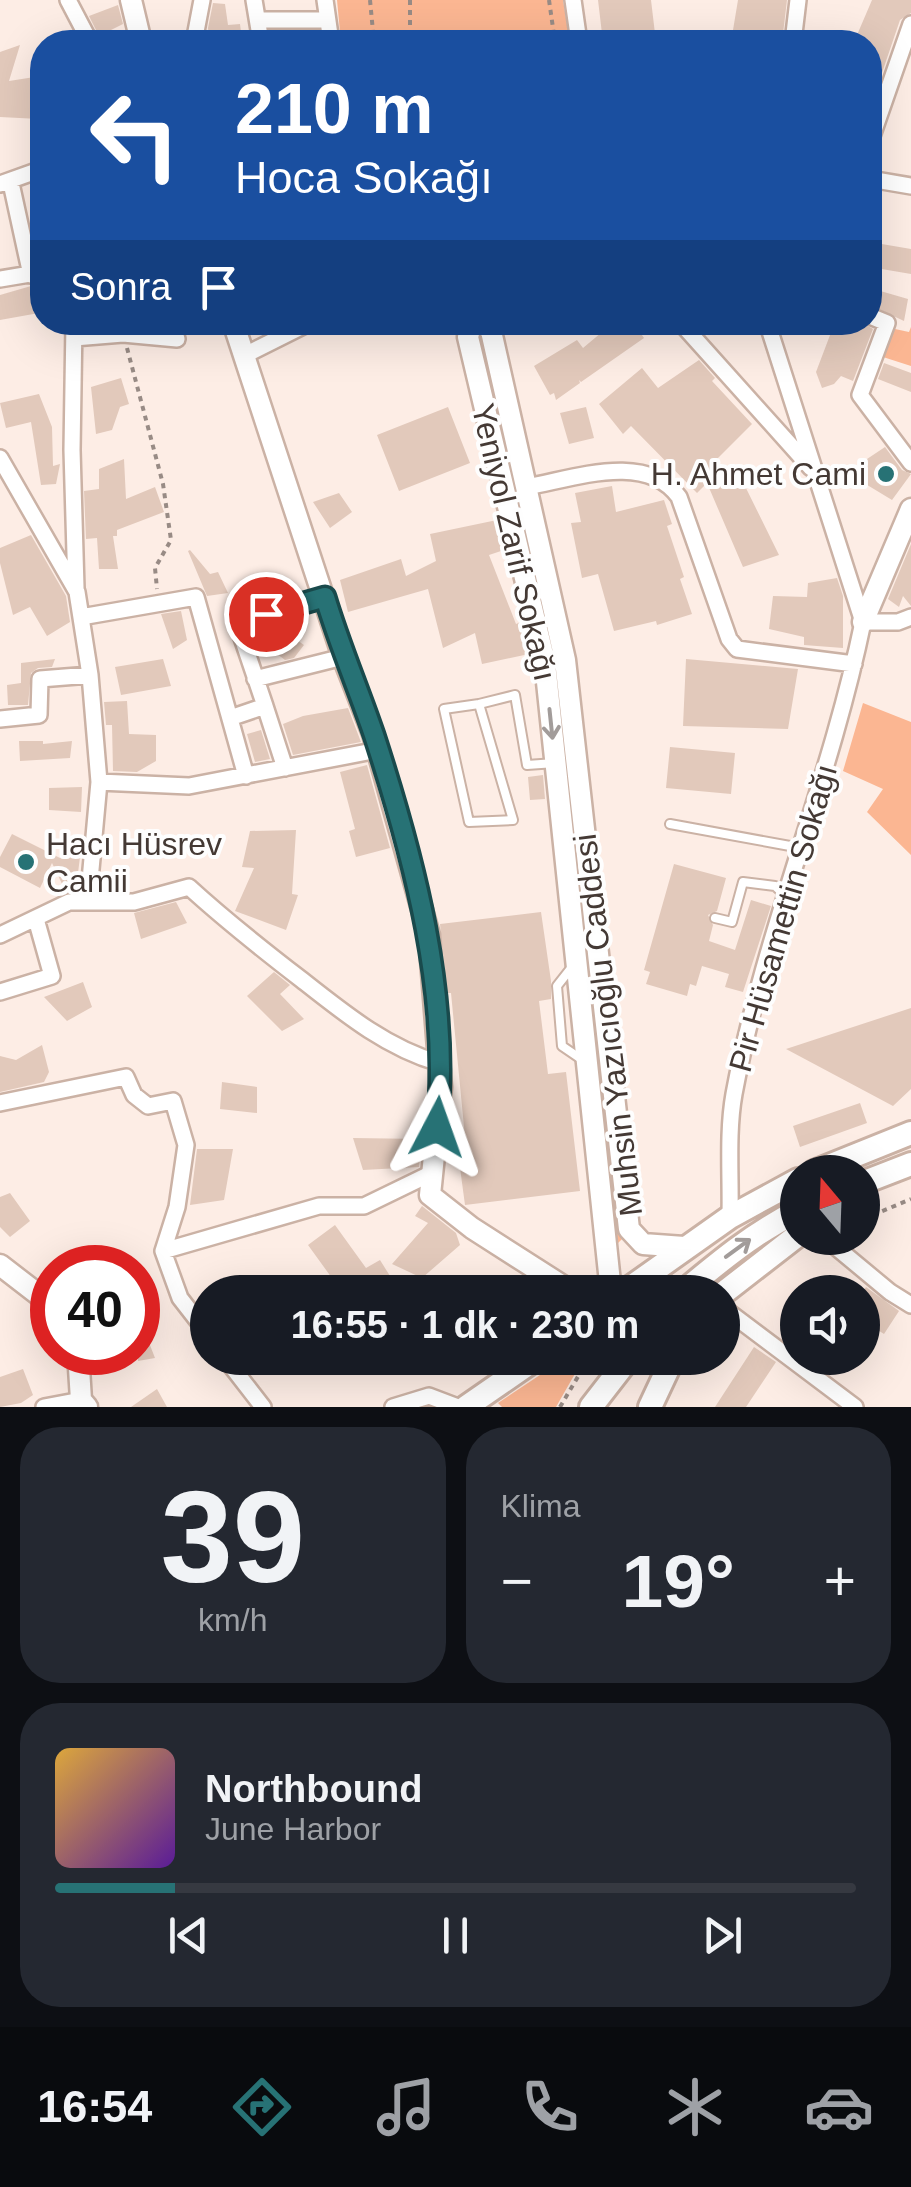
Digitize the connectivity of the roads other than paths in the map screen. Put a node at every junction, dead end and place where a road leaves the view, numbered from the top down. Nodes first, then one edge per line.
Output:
1 (68, 0) edge
2 (131, 0) edge
3 (198, 0) edge
4 (254, 0) edge
5 (325, 0) edge
6 (573, 0) edge
7 (798, 0) edge
8 (258, 20) junction
9 (328, 20) junction
10 (911, 24) edge
11 (84, 30) edge
12 (138, 30) edge
13 (196, 30) edge
14 (260, 30) edge
15 (329, 30) edge
16 (577, 30) edge
17 (794, 30) edge
18 (882, 78) edge
19 (30, 174) edge
20 (882, 181) edge
21 (5, 184) edge
22 (911, 186) edge
23 (30, 256) edge
24 (30, 274) edge
25 (0, 279) edge
26 (882, 321) edge
27 (74, 335) edge
28 (237, 335) edge
29 (285, 335) edge
30 (468, 335) edge
31 (491, 335) edge
32 (692, 335) edge
33 (771, 335) edge
34 (243, 356) junction
35 (0, 458) edge
36 (911, 463) edge
37 (813, 470) junction
38 (526, 488) junction
39 (504, 492) junction
40 (911, 508) edge
41 (76, 592) junction
42 (325, 597) junction
43 (80, 617) junction
44 (911, 617) edge
45 (863, 622) junction
46 (343, 657) junction
47 (854, 664) junction
48 (90, 675) junction
49 (256, 679) junction
50 (479, 704) junction
51 (265, 706) junction
52 (230, 718) junction
53 (0, 719) edge
54 (378, 750) junction
55 (574, 761) junction
56 (285, 768) junction
57 (246, 776) junction
58 (100, 782) junction
59 (670, 824) dead end
60 (801, 848) junction
61 (785, 895) junction
62 (88, 902) junction
63 (36, 918) junction
64 (715, 918) dead end
65 (0, 934) edge
66 (576, 962) junction
67 (599, 962) junction
68 (0, 992) edge
69 (610, 1061) junction
70 (440, 1063) junction
71 (587, 1064) junction
72 (0, 1103) edge
73 (911, 1133) edge
74 (856, 1155) edge
75 (911, 1164) edge
76 (432, 1173) junction
77 (880, 1177) edge
78 (780, 1190) edge
79 (730, 1216) junction
80 (780, 1220) edge
81 (630, 1229) junction
82 (606, 1240) junction
83 (684, 1247) junction
84 (780, 1249) edge
85 (163, 1250) junction
86 (845, 1255) edge
87 (0, 1265) edge
88 (545, 1275) edge
89 (609, 1275) edge
90 (647, 1275) edge
91 (703, 1275) edge
92 (740, 1280) edge
93 (30, 1288) edge
94 (911, 1305) edge
95 (190, 1311) edge
96 (740, 1320) edge
97 (780, 1348) edge
98 (81, 1375) edge
99 (239, 1375) edge
100 (511, 1375) edge
101 (616, 1375) edge
102 (665, 1375) edge
103 (816, 1375) edge
104 (84, 1403) edge
105 (44, 1407) edge
106 (263, 1407) edge
107 (394, 1407) edge
108 (462, 1407) edge
109 (591, 1407) edge
110 (650, 1407) edge
111 (855, 1407) edge

1 - 11 street
2 - 12 street
3 - 13 street
4 - 8 street
5 - 9 street
6 - 16 street
7 - 17 street
8 - 9 street
8 - 14 street
9 - 15 street
10 - 18 street
19 - 21 street
20 - 22 street
21 - 23 street
24 - 25 street
26 - 36 street
27 - 41 street
28 - 34 street
29 - 34 street
30 - 39 street, Yeniyol Zarif Sokağı
31 - 38 street, Yeniyol Zarif Sokağı
32 - 37 street
33 - 37 street
34 - 42 street
35 - 41 street
37 - 45 street
38 - 39 street
38 - 47 street
38 - 55 street, Yeniyol Zarif Sokağı
39 -> 55 street, Yeniyol Zarif Sokağı
40 - 45 street
41 - 43 street
42 - 46 street
42 - 49 street
43 - 48 street
43 - 52 street
44 - 45 street
45 - 47 street, Pir Hüsamettin Sokağı
46 - 49 street
46 - 54 street
47 - 60 street, Pir Hüsamettin Sokağı
48 - 53 street
48 - 58 street
49 - 51 street
50 - 50 lane
50 - 55 lane
51 - 52 street
51 - 56 street
52 - 57 street
54 - 56 street
54 - 70 street
55 - 66 street, Muhsin Yazıcıoğlu Caddesi
55 - 67 street, Muhsin Yazıcıoğlu Caddesi
56 - 57 street
57 - 58 street
58 - 62 street
59 - 60 lane
60 - 61 street, Pir Hüsamettin Sokağı
61 - 64 lane
61 - 79 street, Pir Hüsamettin Sokağı
62 - 63 street
62 - 70 street
63 - 65 street
63 - 68 street
66 - 67 street
66 - 71 street, Muhsin Yazıcıoğlu Caddesi
67 - 69 street, Muhsin Yazıcıoğlu Caddesi
69 - 71 street
69 - 81 street, Muhsin Yazıcıoğlu Caddesi
70 - 76 street
71 - 82 street, Muhsin Yazıcıoğlu Caddesi
72 - 85 street
73 - 74 main road
75 - 77 main road
76 - 85 street
76 - 88 street
78 - 79 main road
79 - 83 main road
91 -> 80 main road
81 - 82 street
81 - 83 street, Muhsin Yazıcıoğlu Caddesi
82 - 89 street, Muhsin Yazıcıoğlu Caddesi
83 - 90 main road
84 - 92 main road
85 - 95 street
86 - 94 street
87 - 93 street
96 - 97 street
98 - 104 street
99 - 106 street
100 - 108 main road
101 - 109 main road
102 - 110 main road
103 - 111 street
104 - 105 street
107 - 108 street

